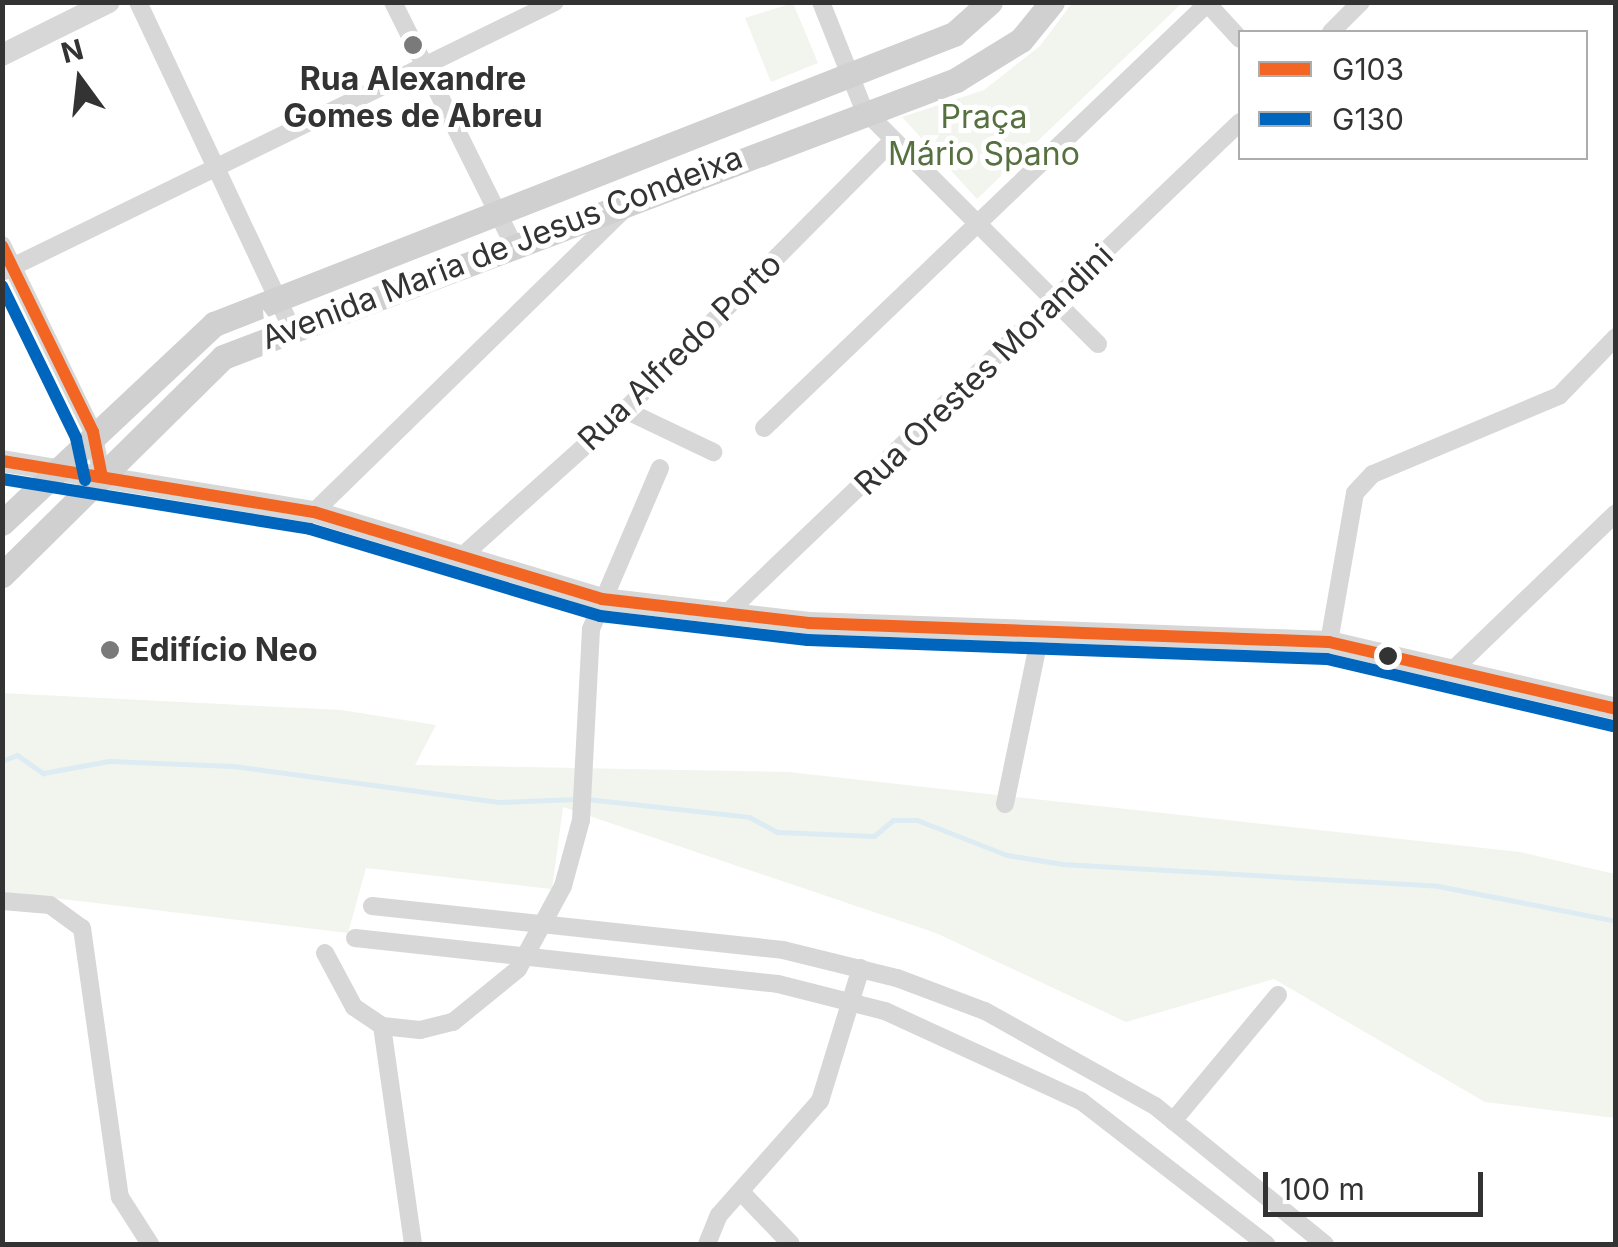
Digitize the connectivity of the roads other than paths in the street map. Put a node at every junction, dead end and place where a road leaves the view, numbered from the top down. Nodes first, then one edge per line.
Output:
1 (109, 2) edge
2 (138, 2) edge
3 (392, 2) edge
4 (555, 2) edge
5 (820, 2) edge
6 (990, 2) edge
7 (1052, 2) edge
8 (1361, 2) edge
9 (1207, 3) edge
10 (1333, 30) edge
11 (1238, 37) edge
12 (2, 55) edge
13 (424, 70) junction
14 (851, 76) junction
15 (864, 110) junction
16 (1238, 124) edge
17 (893, 140) junction
18 (216, 167) junction
19 (638, 194) junction
20 (499, 215) junction
21 (976, 221) junction
22 (512, 244) junction
23 (2, 245) edge
24 (8, 270) edge
25 (280, 298) junction
26 (1058, 303) junction
27 (292, 330) junction
28 (1616, 337) edge
29 (1098, 344) dead end
30 (626, 410) junction
31 (764, 428) dead end
32 (93, 432) junction
33 (713, 452) dead end
34 (2, 461) edge
35 (660, 468) dead end
36 (54, 470) junction
37 (102, 477) junction
38 (314, 512) junction
39 (1616, 514) edge
40 (2, 523) edge
41 (460, 558) junction
42 (2, 575) edge
43 (602, 599) junction
44 (725, 615) junction
45 (1041, 630) junction
46 (1328, 642) junction
47 (1458, 665) junction
48 (1616, 709) edge
49 (1005, 804) dead end
50 (2, 901) edge
51 (372, 906) dead end
52 (546, 926) junction
53 (354, 938) dead end
54 (325, 953) dead end
55 (523, 960) junction
56 (861, 968) junction
57 (1278, 995) dead end
58 (852, 1002) junction
59 (382, 1026) junction
60 (1173, 1121) junction
61 (743, 1194) junction
62 (150, 1244) edge
63 (413, 1244) edge
64 (707, 1244) edge
65 (791, 1244) edge
66 (1266, 1244) edge
67 (1324, 1244) edge

1 - 12 street
2 - 18 street
3 - 13 street
4 - 13 street
5 - 14 street
6 - 14 main road, Avenida Maria de Jesus Condeixa
7 - 15 main road, Avenida Maria de Jesus Condeixa
8 - 10 street
9 - 11 street
9 - 21 street
13 - 18 street
13 - 20 street
14 - 15 street
14 - 20 main road, Avenida Maria de Jesus Condeixa
15 - 17 street
15 - 19 main road, Avenida Maria de Jesus Condeixa
16 - 26 street, Rua Orestes Morandini
17 - 21 street
17 - 30 street, Rua Alfredo Porto
18 - 24 street
18 - 25 street
19 - 22 main road, Avenida Maria de Jesus Condeixa
19 - 38 street
20 - 22 street
20 - 25 main road, Avenida Maria de Jesus Condeixa
21 - 26 street
21 - 31 street
22 - 27 main road, Avenida Maria de Jesus Condeixa
23 - 24 street
24 - 32 street
25 - 27 street
25 - 32 main road, Avenida Maria de Jesus Condeixa
26 - 29 street
26 - 44 street, Rua Orestes Morandini
27 - 37 main road, Avenida Maria de Jesus Condeixa
28 - 46 street
30 - 33 street
30 - 41 street, Rua Alfredo Porto
32 - 36 main road, Avenida Maria de Jesus Condeixa
32 - 37 street
34 - 36 street
35 - 43 street
36 - 37 street
36 - 40 main road, Avenida Maria de Jesus Condeixa
37 - 38 street
37 - 42 main road, Avenida Maria de Jesus Condeixa
38 - 41 street
39 - 47 street
41 - 43 street
43 - 44 street
43 - 52 street
44 - 45 street
45 - 46 street
45 - 49 street
46 - 47 street
47 - 48 street
50 - 62 street
51 - 52 street
52 - 55 street
52 - 56 street
53 - 55 street
54 - 59 street
55 - 58 street
55 - 59 street
56 - 58 street
56 - 60 street
57 - 60 street
58 - 61 street
58 - 66 street
59 - 63 street
60 - 67 street
61 - 64 street
61 - 65 street

